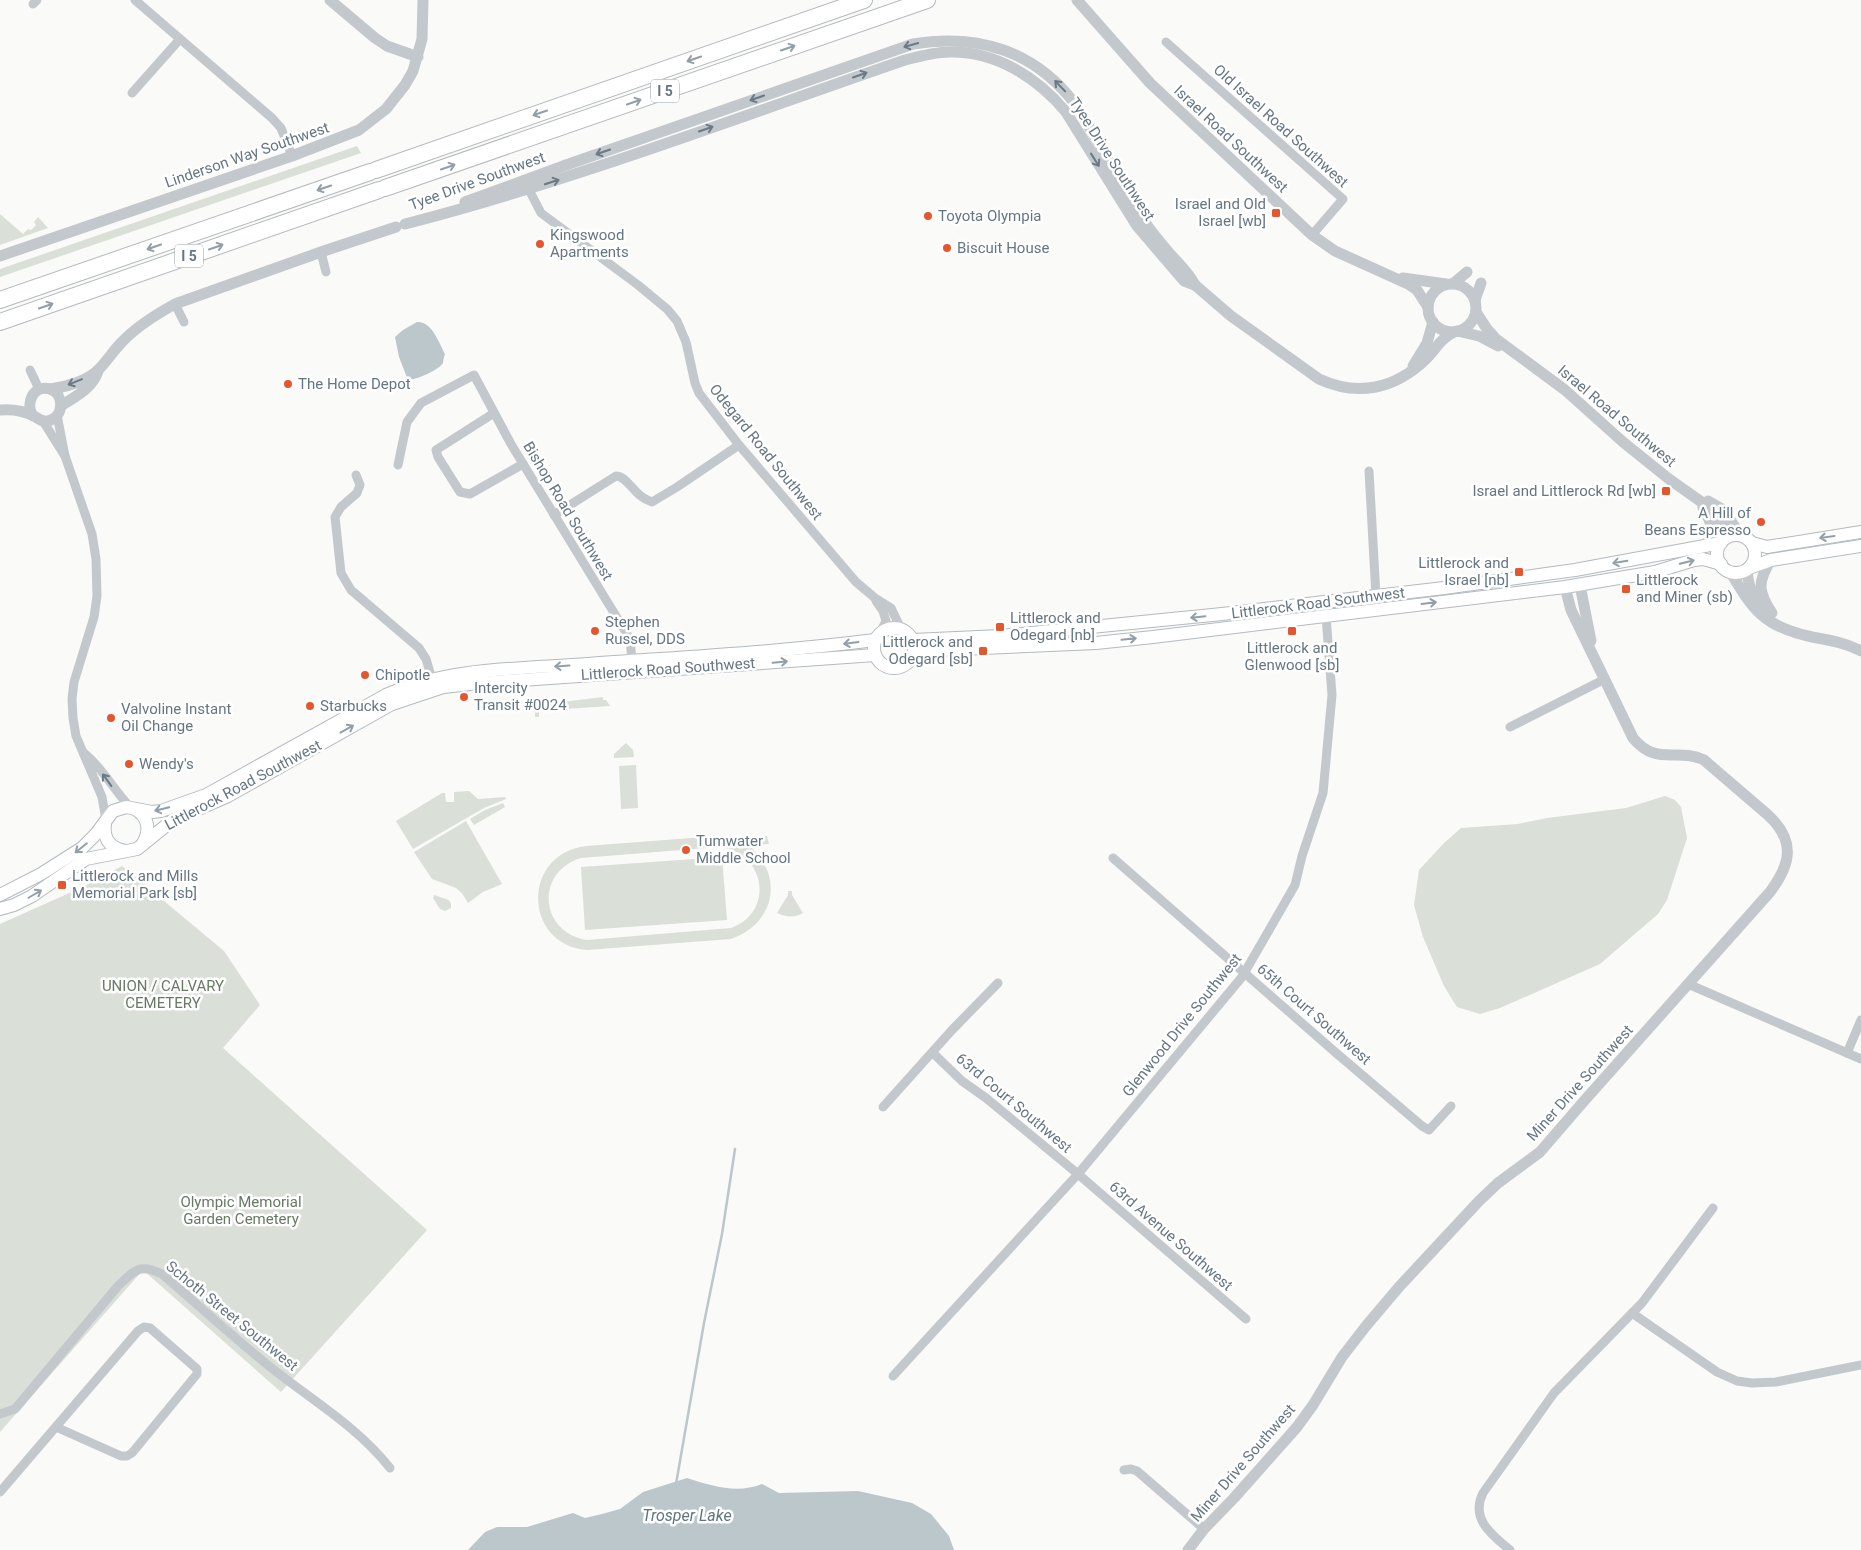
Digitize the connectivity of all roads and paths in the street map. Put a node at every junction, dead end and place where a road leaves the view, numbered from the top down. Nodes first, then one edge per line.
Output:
1 (135, 0) edge
2 (330, 0) edge
3 (423, 0) edge
4 (839, 0) edge
5 (864, 0) edge
6 (927, 0) edge
7 (1077, 0) edge
8 (180, 39) junction
9 (1166, 42) dead end
10 (740, 43) junction
11 (418, 57) junction
12 (132, 93) dead end
13 (292, 156) junction
14 (527, 184) junction
15 (396, 227) dead end
16 (1312, 235) junction
17 (320, 252) junction
18 (0, 256) edge
19 (326, 272) dead end
20 (1467, 272) dead end
21 (1386, 275) junction
22 (1481, 283) dead end
23 (1450, 284) junction
24 (0, 300) edge
25 (175, 304) junction
26 (1475, 306) junction
27 (1428, 307) junction
28 (0, 322) edge
29 (184, 322) dead end
30 (1433, 322) junction
31 (1456, 331) junction
32 (1521, 358) junction
33 (30, 370) dead end
34 (98, 371) junction
35 (1410, 371) junction
36 (40, 392) junction
37 (5, 409) edge
38 (59, 411) junction
39 (494, 413) junction
40 (38, 418) junction
41 (739, 445) junction
42 (65, 456) junction
43 (523, 464) junction
44 (398, 466) dead end
45 (1369, 471) dead end
46 (356, 475) dead end
47 (1695, 496) junction
48 (554, 515) junction
49 (1861, 532) edge
50 (1741, 535) junction
51 (1722, 541) junction
52 (1752, 543) junction
53 (1705, 546) junction
54 (1861, 546) edge
55 (1771, 560) junction
56 (1725, 568) junction
57 (1748, 569) junction
58 (1580, 584) junction
59 (1564, 587) junction
60 (1376, 596) junction
61 (875, 598) junction
62 (1772, 613) junction
63 (1326, 616) junction
64 (900, 628) junction
65 (1797, 634) junction
66 (878, 636) junction
67 (913, 646) junction
68 (1861, 651) edge
69 (875, 655) junction
70 (1594, 655) junction
71 (632, 661) junction
72 (432, 679) junction
73 (1606, 680) junction
74 (1510, 727) dead end
75 (84, 752) junction
76 (132, 808) junction
77 (105, 821) junction
78 (142, 844) junction
79 (125, 851) junction
80 (1113, 858) dead end
81 (0, 895) edge
82 (0, 909) edge
83 (1245, 972) junction
84 (998, 983) dead end
85 (1688, 984) junction
86 (1861, 1020) edge
87 (933, 1053) junction
88 (1847, 1053) junction
89 (1861, 1059) edge
90 (1450, 1106) dead end
91 (883, 1107) dead end
92 (1078, 1174) junction
93 (1713, 1208) dead end
94 (1632, 1313) junction
95 (1246, 1318) dead end
96 (1861, 1365) edge
97 (893, 1376) dead end
98 (0, 1414) edge
99 (56, 1427) junction
100 (390, 1468) dead end
101 (1124, 1470) dead end
102 (0, 1492) edge
103 (1204, 1529) junction
104 (1188, 1550) edge
105 (1510, 1550) edge

1 - 8 street
2 - 11 street
3 - 11 street, Linderson Way Southwest
4 - 10 highway
5 - 10 highway, I 5
28 -> 6 highway, I 5
7 - 16 street, Israel Road Southwest
8 - 12 street
8 - 13 street
9 - 16 street, Old Israel Road Southwest
10 -> 24 highway, I 5
11 - 13 street, Linderson Way Southwest
13 - 18 street, Linderson Way Southwest
14 - 14 street, Tyee Drive Southwest
14 - 35 street, Tyee Drive Southwest
14 - 41 street, Odegard Road Southwest
15 - 17 street, Tyee Drive Southwest
16 - 21 street, Israel Road Southwest
17 - 19 street
17 - 25 street, Tyee Drive Southwest
20 - 23 street
21 - 23 street, Israel Road Southwest
21 - 27 street, Israel Road Southwest
22 - 26 street
23 - 26 street
23 - 27 street
25 - 29 street
25 - 34 street, Tyee Drive Southwest
26 - 31 street
26 - 32 street, Israel Road Southwest
27 - 30 street
30 - 31 street
30 - 35 street, Tyee Drive Southwest
31 - 32 street, Israel Road Southwest
31 - 35 street, Tyee Drive Southwest
32 - 47 street, Israel Road Southwest
33 - 36 street
34 -> 36 street, Tyee Drive Southwest
34 - 38 street, Tyee Drive Southwest
36 - 37 street, Tyee Drive Southwest
36 - 38 street
36 - 40 street
37 - 40 street, Tyee Drive Southwest
38 - 40 street, Tyee Drive Southwest
38 - 42 street
39 - 43 street, Bishop Road Southwest
39 - 43 street
39 - 44 street, Bishop Road Southwest
40 - 42 street
41 - 48 street
41 - 61 street, Odegard Road Southwest
42 - 75 street
43 - 48 street, Bishop Road Southwest
45 - 60 street
46 - 72 street
47 - 50 street, Israel Road Southwest
47 - 51 street, Israel Road Southwest
47 - 53 street
48 - 71 street, Bishop Road Southwest
49 -> 52 main road
50 - 51 main road
50 - 52 main road
51 - 53 main road, Littlerock Road Southwest
51 - 56 main road
52 - 57 main road
53 -> 60 main road, Littlerock Road Southwest
54 - 55 main road
55 - 57 main road
55 - 62 street
56 - 57 main road
58 -> 56 main road, Littlerock Road Southwest
56 - 65 street
57 - 62 street
58 - 59 main road, Littlerock Road Southwest
58 - 70 street, Miner Drive Southwest
63 -> 59 main road, Littlerock Road Southwest
59 - 70 street, Miner Drive Southwest
60 -> 67 main road, Littlerock Road Southwest
61 - 64 street, Odegard Road Southwest
61 - 66 street
62 - 65 street
67 -> 63 main road, Littlerock Road Southwest
63 - 83 street, Glenwood Drive Southwest
64 - 66 main road, Littlerock Road Southwest
64 - 67 main road
65 - 68 street
66 - 69 main road
66 -> 71 main road, Littlerock Road Southwest
67 - 69 main road
78 -> 69 main road, Littlerock Road Southwest
70 - 73 street, Miner Drive Southwest
71 -> 72 main road, Littlerock Road Southwest
72 -> 76 main road, Littlerock Road Southwest
73 - 74 street
73 - 85 street, Miner Drive Southwest
76 -> 75 street
75 - 77 street
76 - 77 main road, Littlerock Road Southwest
76 - 78 main road, Littlerock Road Southwest
77 - 79 main road
77 -> 81 main road, Littlerock Road Southwest
78 - 79 main road, Littlerock Road Southwest
82 -> 79 main road, Littlerock Road Southwest
80 - 83 street, 65th Court Southwest
83 - 90 street, 65th Court Southwest
83 - 92 street, Glenwood Drive Southwest
84 - 87 street, 63rd Court Southwest
85 - 88 street
85 - 103 street, Miner Drive Southwest
86 - 88 street
87 - 91 street, 63rd Court Southwest
87 - 92 street, 63rd Court Southwest
88 - 89 street
92 - 95 street, 63rd Avenue Southwest
92 - 97 street, Glenwood Drive Southwest
93 - 94 street
94 - 96 street
94 - 105 street
98 - 100 street, Schoth Street Southwest
99 - 99 street
99 - 102 street
101 - 103 street
103 - 104 street, Miner Drive Southwest

